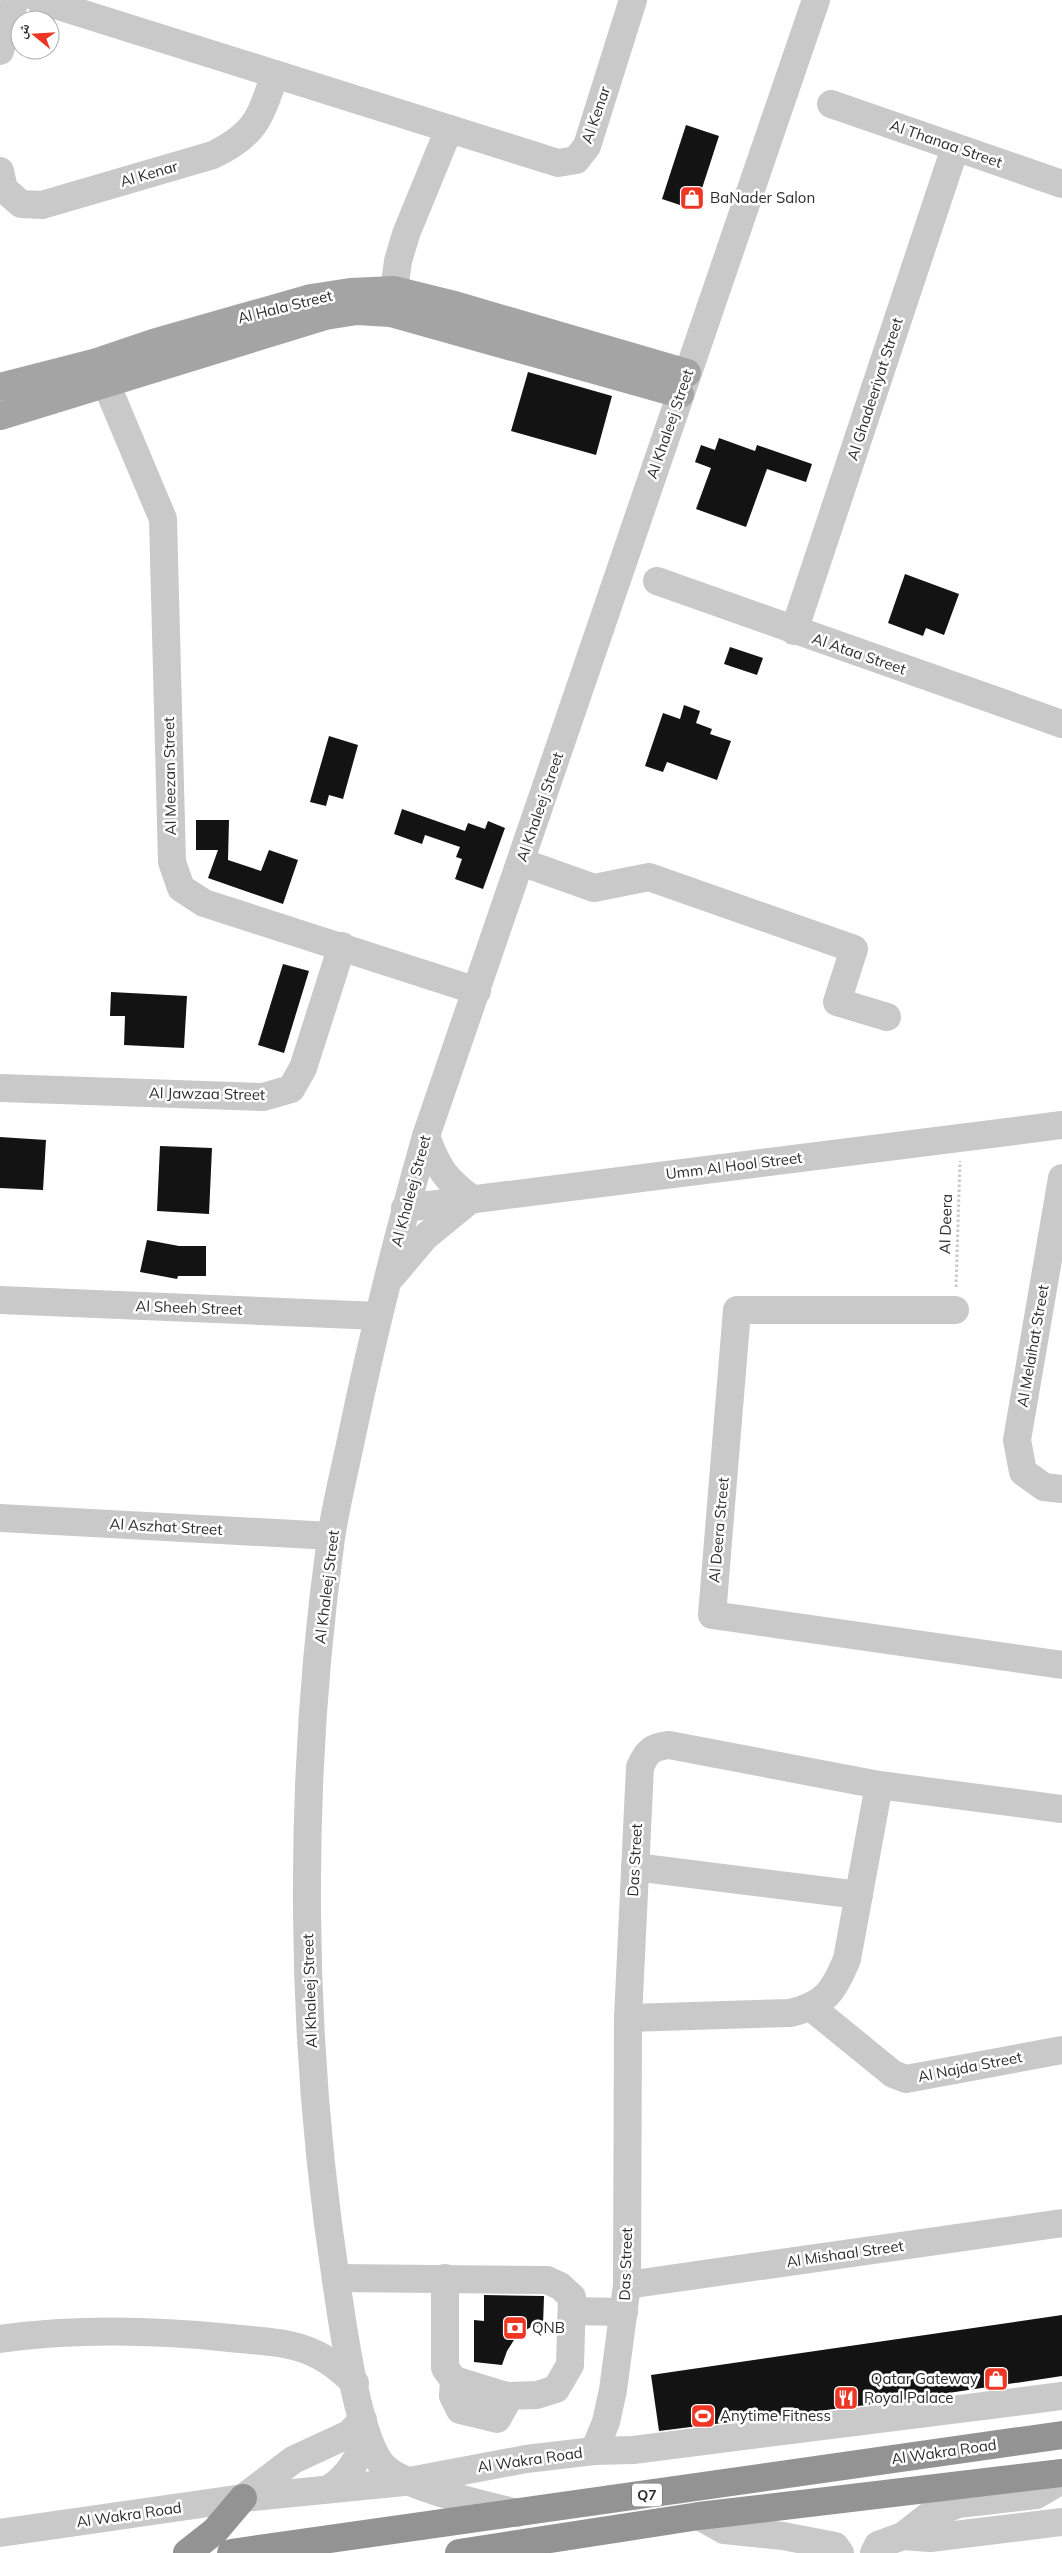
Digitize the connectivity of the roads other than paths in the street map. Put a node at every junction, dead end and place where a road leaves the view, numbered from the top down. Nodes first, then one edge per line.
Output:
1 (15, 0) edge
2 (39, 0) edge
3 (633, 0) edge
4 (816, 0) edge
5 (0, 51) edge
6 (275, 74) junction
7 (831, 104) dead end
8 (449, 128) junction
9 (955, 148) junction
10 (0, 171) edge
11 (1062, 184) edge
12 (392, 302) junction
13 (102, 372) junction
14 (684, 384) junction
15 (0, 387) edge
16 (0, 416) edge
17 (657, 581) dead end
18 (794, 631) junction
19 (1062, 724) edge
20 (521, 862) junction
21 (342, 946) junction
22 (477, 991) junction
23 (888, 1017) dead end
24 (0, 1088) edge
25 (1062, 1125) edge
26 (426, 1136) junction
27 (1062, 1178) edge
28 (472, 1199) junction
29 (405, 1208) junction
30 (387, 1282) junction
31 (0, 1300) edge
32 (955, 1310) road end
33 (378, 1316) junction
34 (1062, 1489) edge
35 (0, 1518) edge
36 (331, 1536) junction
37 (1062, 1665) edge
38 (879, 1785) junction
39 (1062, 1809) edge
40 (635, 1867) junction
41 (859, 1895) junction
42 (812, 2008) junction
43 (628, 2018) junction
44 (1062, 2050) edge
45 (1062, 2223) edge
46 (336, 2278) junction
47 (445, 2278) junction
48 (627, 2285) junction
49 (572, 2311) junction
50 (624, 2312) junction
51 (0, 2339) edge
52 (355, 2383) junction
53 (613, 2390) junction
54 (1062, 2396) edge
55 (364, 2427) junction
56 (1062, 2435) edge
57 (633, 2450) junction
58 (594, 2451) junction
59 (1062, 2473) edge
60 (1062, 2480) edge
61 (404, 2482) junction
62 (329, 2489) junction
63 (243, 2498) junction
64 (518, 2513) junction
65 (699, 2516) junction
66 (1062, 2522) edge
67 (0, 2533) edge
68 (885, 2544) edge
69 (838, 2550) edge
70 (187, 2553) edge
71 (231, 2553) edge
72 (459, 2553) edge

1 - 5 street
2 - 6 street, Al Kenar
3 - 8 street, Al Kenar
4 - 14 street, Al Khaleej Street
6 - 8 street, Al Kenar
6 - 10 street, Al Kenar
7 - 9 street, Al Thanaa Street
8 - 12 street
9 - 11 street, Al Thanaa Street
9 - 18 street, Al Ghadeeriyat Street
12 - 13 main road, Al Hala Street
12 - 14 main road, Al Hala Street
13 - 15 main road, Al Hala Street
13 - 16 main road, Al Hala Street
13 - 21 street, Al Meezan Street
14 - 20 street, Al Khaleej Street
17 - 18 street, Al Ataa Street
18 - 19 street, Al Ataa Street
20 - 22 street, Al Khaleej Street
20 - 23 street
21 - 22 street, Al Meezan Street
21 - 24 street, Al Jawzaa Street
22 - 26 street, Al Khaleej Street
25 - 28 street, Umm Al Hool Street
26 - 28 street
26 - 29 street, Al Khaleej Street
27 - 34 street, Al Melaihat Street
28 - 29 street, Umm Al Hool Street
28 - 30 street
29 - 30 street, Al Khaleej Street
30 - 33 street, Al Khaleej Street
31 - 33 street, Al Sheeh Street
32 - 37 street, Al Deera Street
33 - 36 street, Al Khaleej Street
35 - 36 street, Al Aszhat Street
36 - 46 street, Al Khaleej Street
38 - 39 street, Das Street
38 - 40 street, Das Street
38 - 41 street
40 - 41 street
40 - 43 street, Das Street
41 - 42 street
42 - 43 street
42 - 44 street, Al Najda Street
43 - 48 street, Das Street
45 - 48 street, Al Mishaal Street
46 - 47 street
46 - 52 street, Al Khaleej Street
47 - 49 street
47 - 49 street
48 - 50 street, Das Street
49 - 50 street
50 - 53 street, Das Street
51 - 52 street
52 - 55 street, Al Khaleej Street
53 - 57 street, Das Street
53 - 58 street, Das Street
54 - 57 street, Al Wakra Road
55 - 61 street, Al Khaleej Street
55 - 62 street
55 - 63 street
56 - 64 highway, Al Wakra Road / Q7
57 - 58 street, Al Wakra Road
58 - 61 street, Al Wakra Road
59 - 65 highway, Q7
60 - 68 street
61 - 62 street, Al Wakra Road
61 - 64 street, Al Khaleej Street
62 - 63 street, Al Wakra Road
63 - 67 street, Al Wakra Road
63 - 70 highway
64 - 71 highway, Al Wakra Road / Q7
65 - 69 street
65 - 72 highway, Q7
66 - 68 street
68 - 69 street

